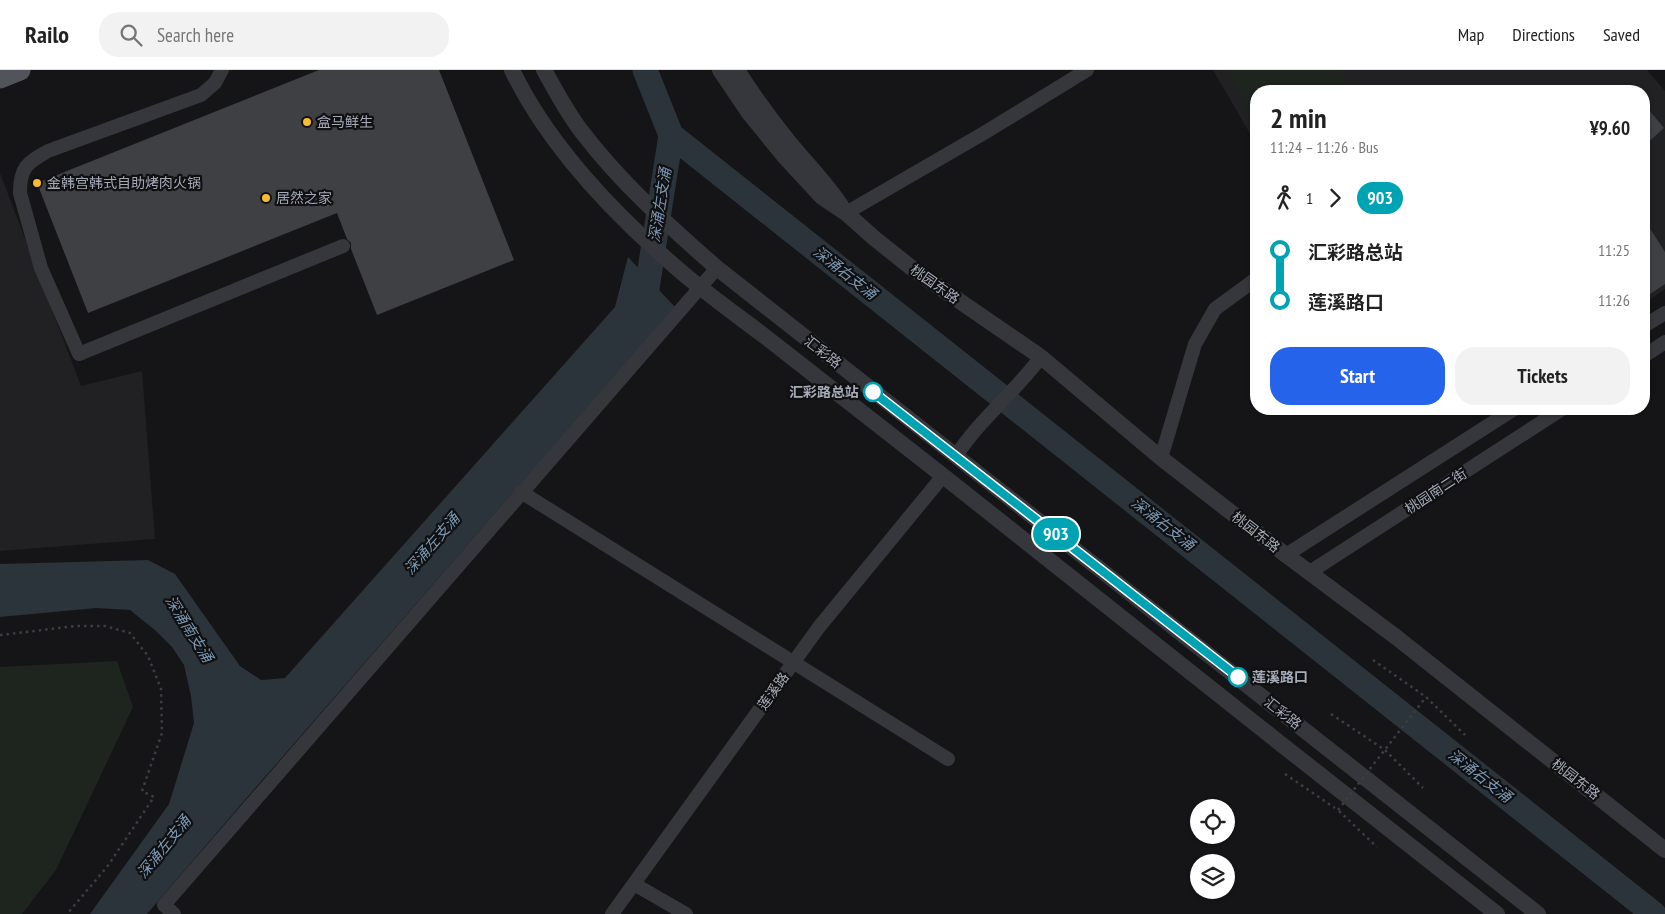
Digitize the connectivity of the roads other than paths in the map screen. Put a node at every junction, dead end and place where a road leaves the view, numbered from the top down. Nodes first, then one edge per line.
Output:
1 (20, 70) edge
2 (222, 70) edge
3 (512, 70) edge
4 (544, 70) edge
5 (720, 70) edge
6 (737, 70) edge
7 (1087, 70) edge
8 (0, 78) edge
9 (846, 214) junction
10 (343, 246) dead end
11 (717, 268) junction
12 (1250, 282) edge
13 (700, 287) junction
14 (1665, 313) edge
15 (778, 316) junction
16 (1650, 322) edge
17 (763, 335) junction
18 (1665, 342) edge
19 (1650, 350) edge
20 (1041, 357) junction
21 (1505, 415) edge
22 (1553, 415) edge
23 (956, 456) junction
24 (1161, 458) junction
25 (943, 476) junction
26 (521, 492) junction
27 (1286, 555) junction
28 (1310, 572) junction
29 (794, 662) junction
30 (948, 758) dead end
31 (1665, 850) edge
32 (634, 884) junction
33 (174, 914) edge
34 (612, 914) edge
35 (686, 914) edge
36 (1497, 914) edge
37 (1538, 914) edge

1 - 8 main road
2 - 10 street
3 - 13 street, 汇彩路
4 - 11 street, 汇彩路
5 - 9 street, 桃园东路
6 - 9 street, 桃园东路
7 - 9 street
9 - 20 street, 桃园东路
11 - 13 street
11 - 15 street, 汇彩路
12 - 24 street
13 - 17 street, 汇彩路
13 - 26 street
14 - 16 street
15 - 17 street
15 - 23 street, 汇彩路
17 - 25 street, 汇彩路
18 - 19 street
20 - 23 street
20 - 24 street, 桃园东路
21 - 27 street, 桃园南二街
22 - 28 street, 桃园南二街
23 - 37 street, 汇彩路
24 - 27 street, 桃园东路
25 - 29 street, 莲溪路
25 - 36 street, 汇彩路
26 - 29 street
26 - 33 street
27 - 28 street, 桃园东路
28 - 31 street, 桃园东路
29 - 30 street
29 - 32 street, 莲溪路
32 - 34 street, 莲溪路
32 - 35 street

